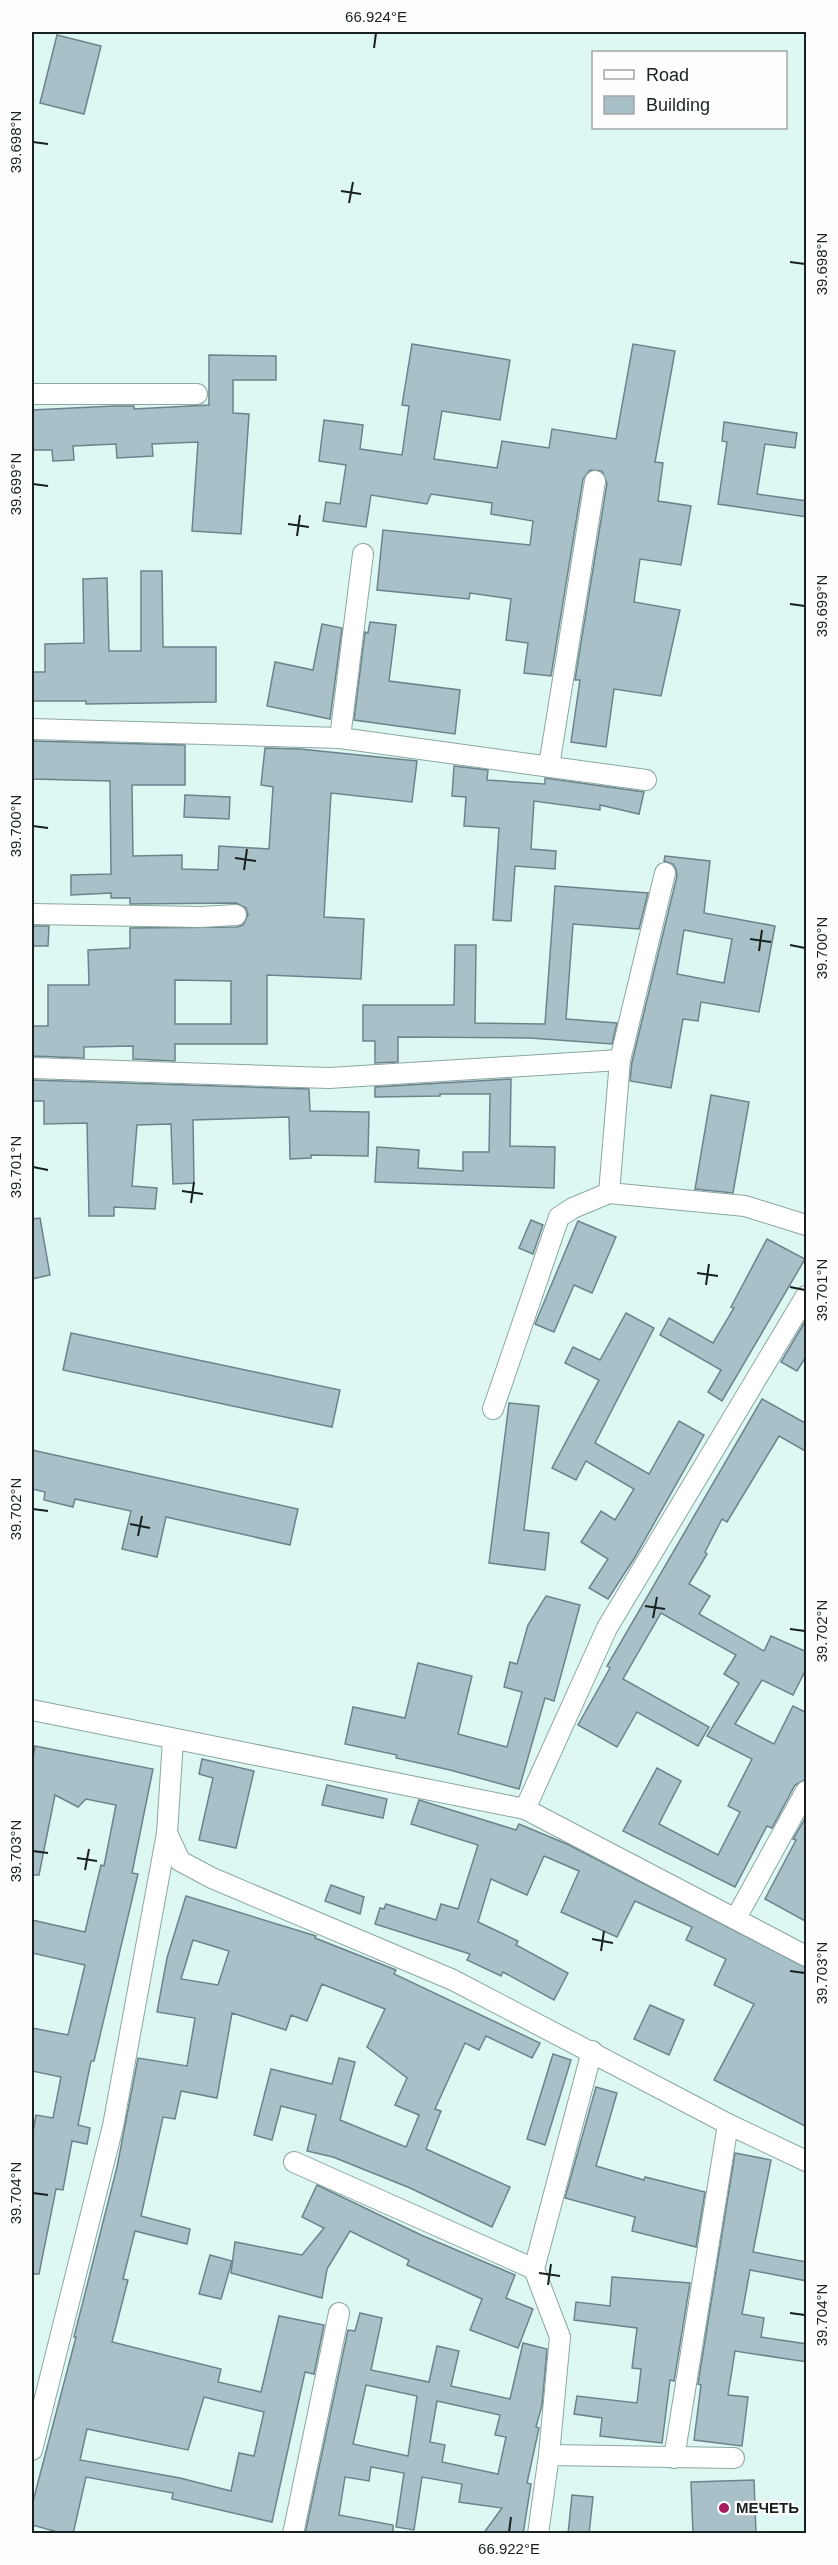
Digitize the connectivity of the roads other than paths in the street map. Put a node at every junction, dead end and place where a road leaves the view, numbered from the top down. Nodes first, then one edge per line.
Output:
1 (32, 394) edge
2 (197, 394) dead end
3 (596, 481) dead end
4 (363, 554) dead end
5 (32, 729) edge
6 (340, 738) junction
7 (549, 766) junction
8 (646, 780) dead end
9 (665, 873) dead end
10 (32, 914) edge
11 (236, 915) dead end
12 (620, 1060) junction
13 (32, 1068) edge
14 (609, 1193) junction
15 (807, 1225) edge
16 (807, 1296) edge
17 (493, 1409) dead end
18 (32, 1710) edge
19 (172, 1740) junction
20 (807, 1791) edge
21 (525, 1809) junction
22 (167, 1833) junction
23 (736, 1918) junction
24 (807, 1956) edge
25 (592, 2051) junction
26 (728, 2124) junction
27 (807, 2161) edge
28 (294, 2162) dead end
29 (534, 2269) junction
30 (339, 2313) dead end
31 (32, 2450) edge
32 (549, 2455) junction
33 (674, 2458) junction
34 (734, 2458) dead end
35 (293, 2534) edge
36 (538, 2534) edge

1 - 2 street
3 - 7 street
4 - 6 street
5 - 6 street
6 - 7 street
7 - 8 street
9 - 12 street
10 - 11 street
12 - 13 street
12 - 14 street
14 - 15 street
14 - 17 street
16 - 21 street
18 - 19 street
19 - 21 street
19 - 22 street
20 - 23 street
21 - 23 street
22 - 25 street
22 - 31 street
23 - 24 street
25 - 26 street
25 - 29 street
26 - 27 street
26 - 33 street
28 - 29 street
29 - 32 street
30 - 35 street
32 - 33 street
32 - 36 street
33 - 34 street

